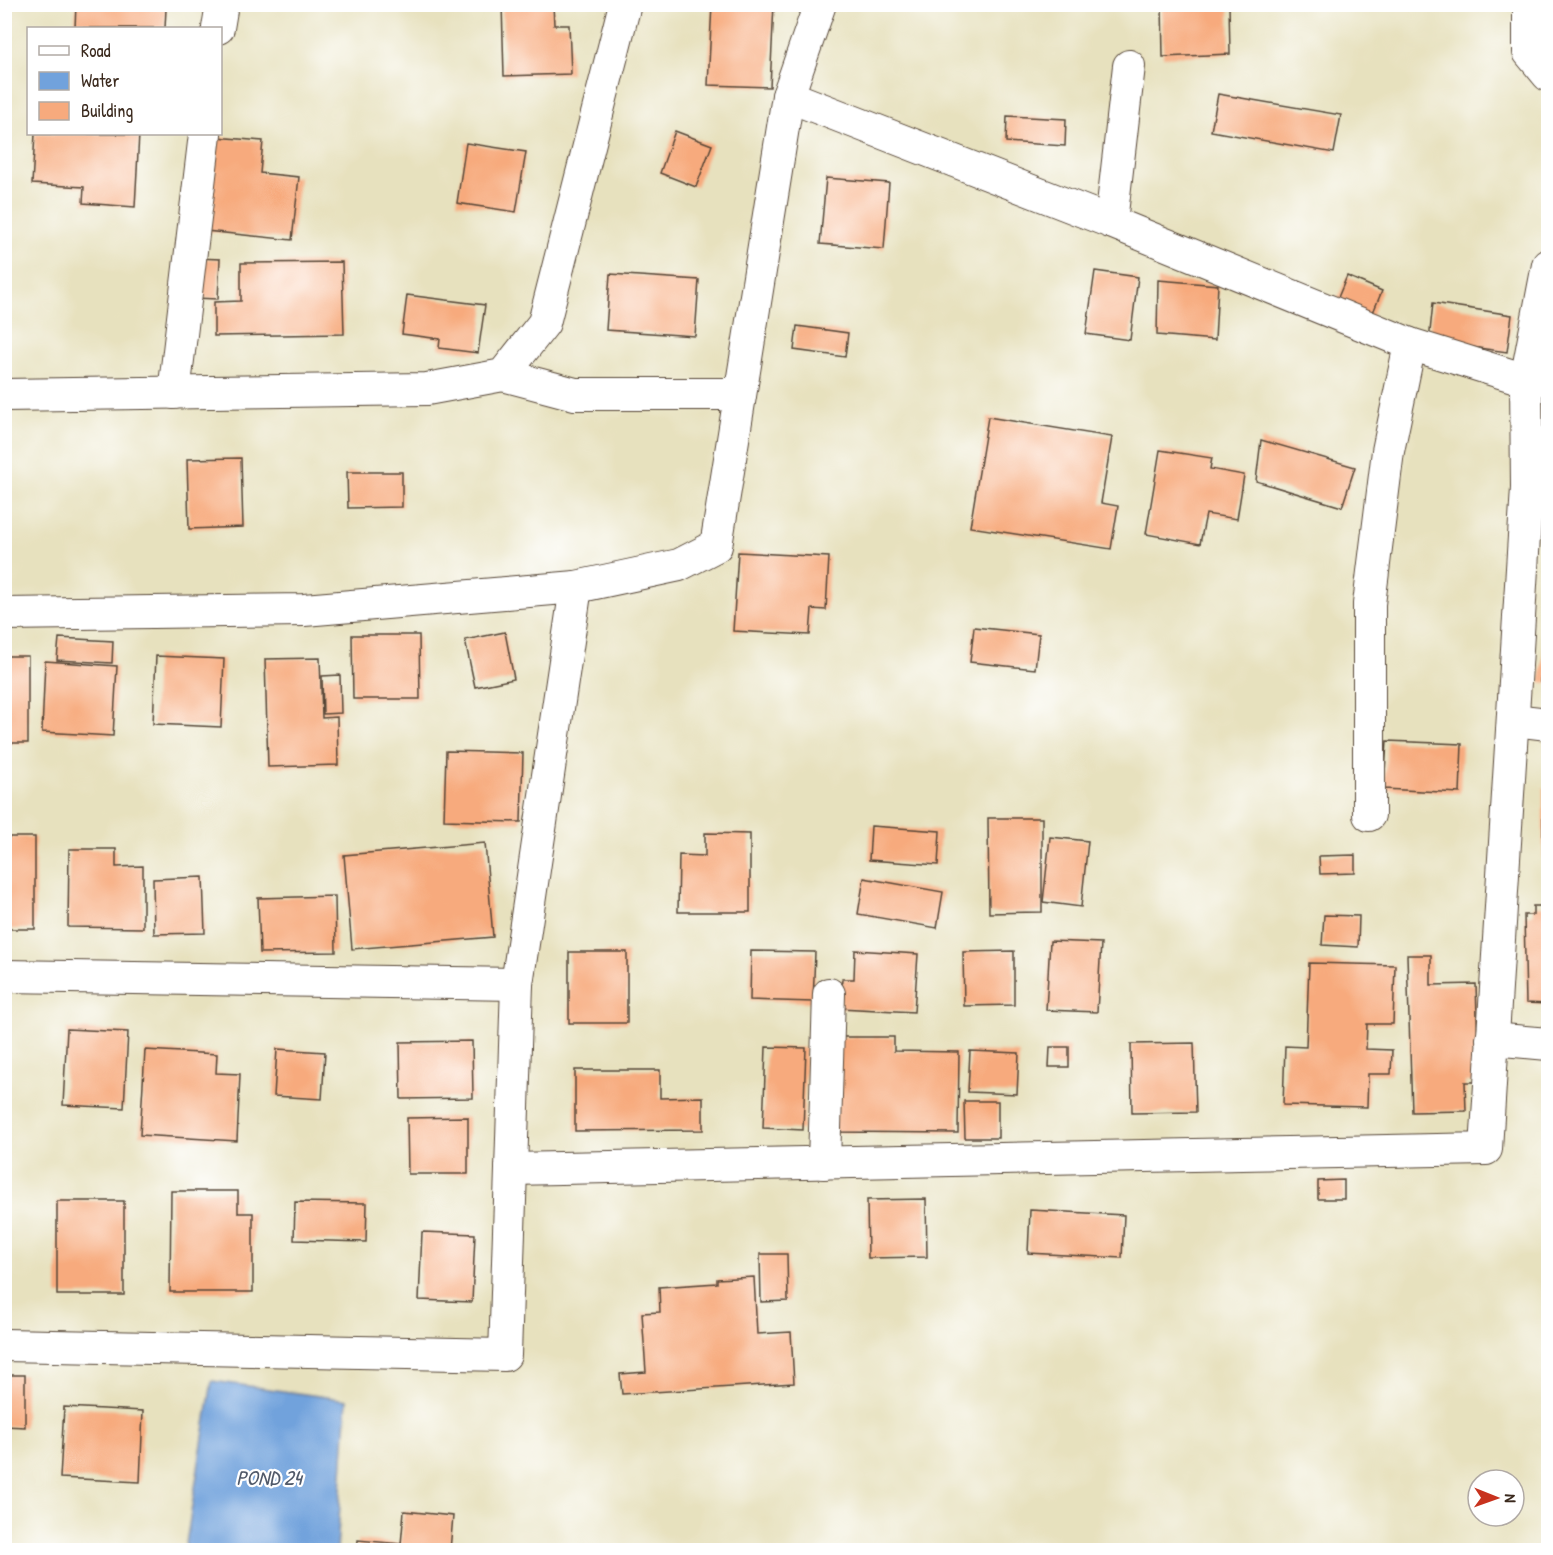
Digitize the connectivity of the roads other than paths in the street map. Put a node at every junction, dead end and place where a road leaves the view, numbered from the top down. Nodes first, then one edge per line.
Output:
1 (222, 4) edge
2 (625, 4) edge
3 (820, 4) edge
4 (1529, 4) edge
5 (218, 27) edge
6 (1129, 66) dead end
7 (1548, 75) edge
8 (788, 96) junction
9 (205, 135) edge
10 (1111, 222) junction
11 (1548, 265) edge
12 (1410, 344) junction
13 (503, 375) junction
14 (1526, 380) junction
15 (174, 393) junction
16 (740, 394) junction
17 (4, 395) edge
18 (1538, 490) edge
19 (576, 587) junction
20 (4, 614) edge
21 (1513, 720) junction
22 (1548, 724) edge
23 (1369, 815) dead end
24 (4, 976) edge
25 (517, 984) junction
26 (829, 994) dead end
27 (1492, 1039) junction
28 (1548, 1044) edge
29 (824, 1163) junction
30 (511, 1169) junction
31 (4, 1345) edge

1 - 5 street
2 - 13 street
3 - 8 street
4 - 7 street
6 - 10 street
8 - 10 street
8 - 16 street
9 - 15 street
10 - 12 street
11 - 14 street
12 - 14 street
12 - 23 street
13 - 15 street
13 - 16 street
14 - 18 street
15 - 17 street
16 - 19 street
18 - 21 street
19 - 20 street
19 - 25 street
21 - 22 street
21 - 27 street
24 - 25 street
25 - 30 street
26 - 29 street
27 - 28 street
27 - 29 street
29 - 30 street
30 - 31 street

